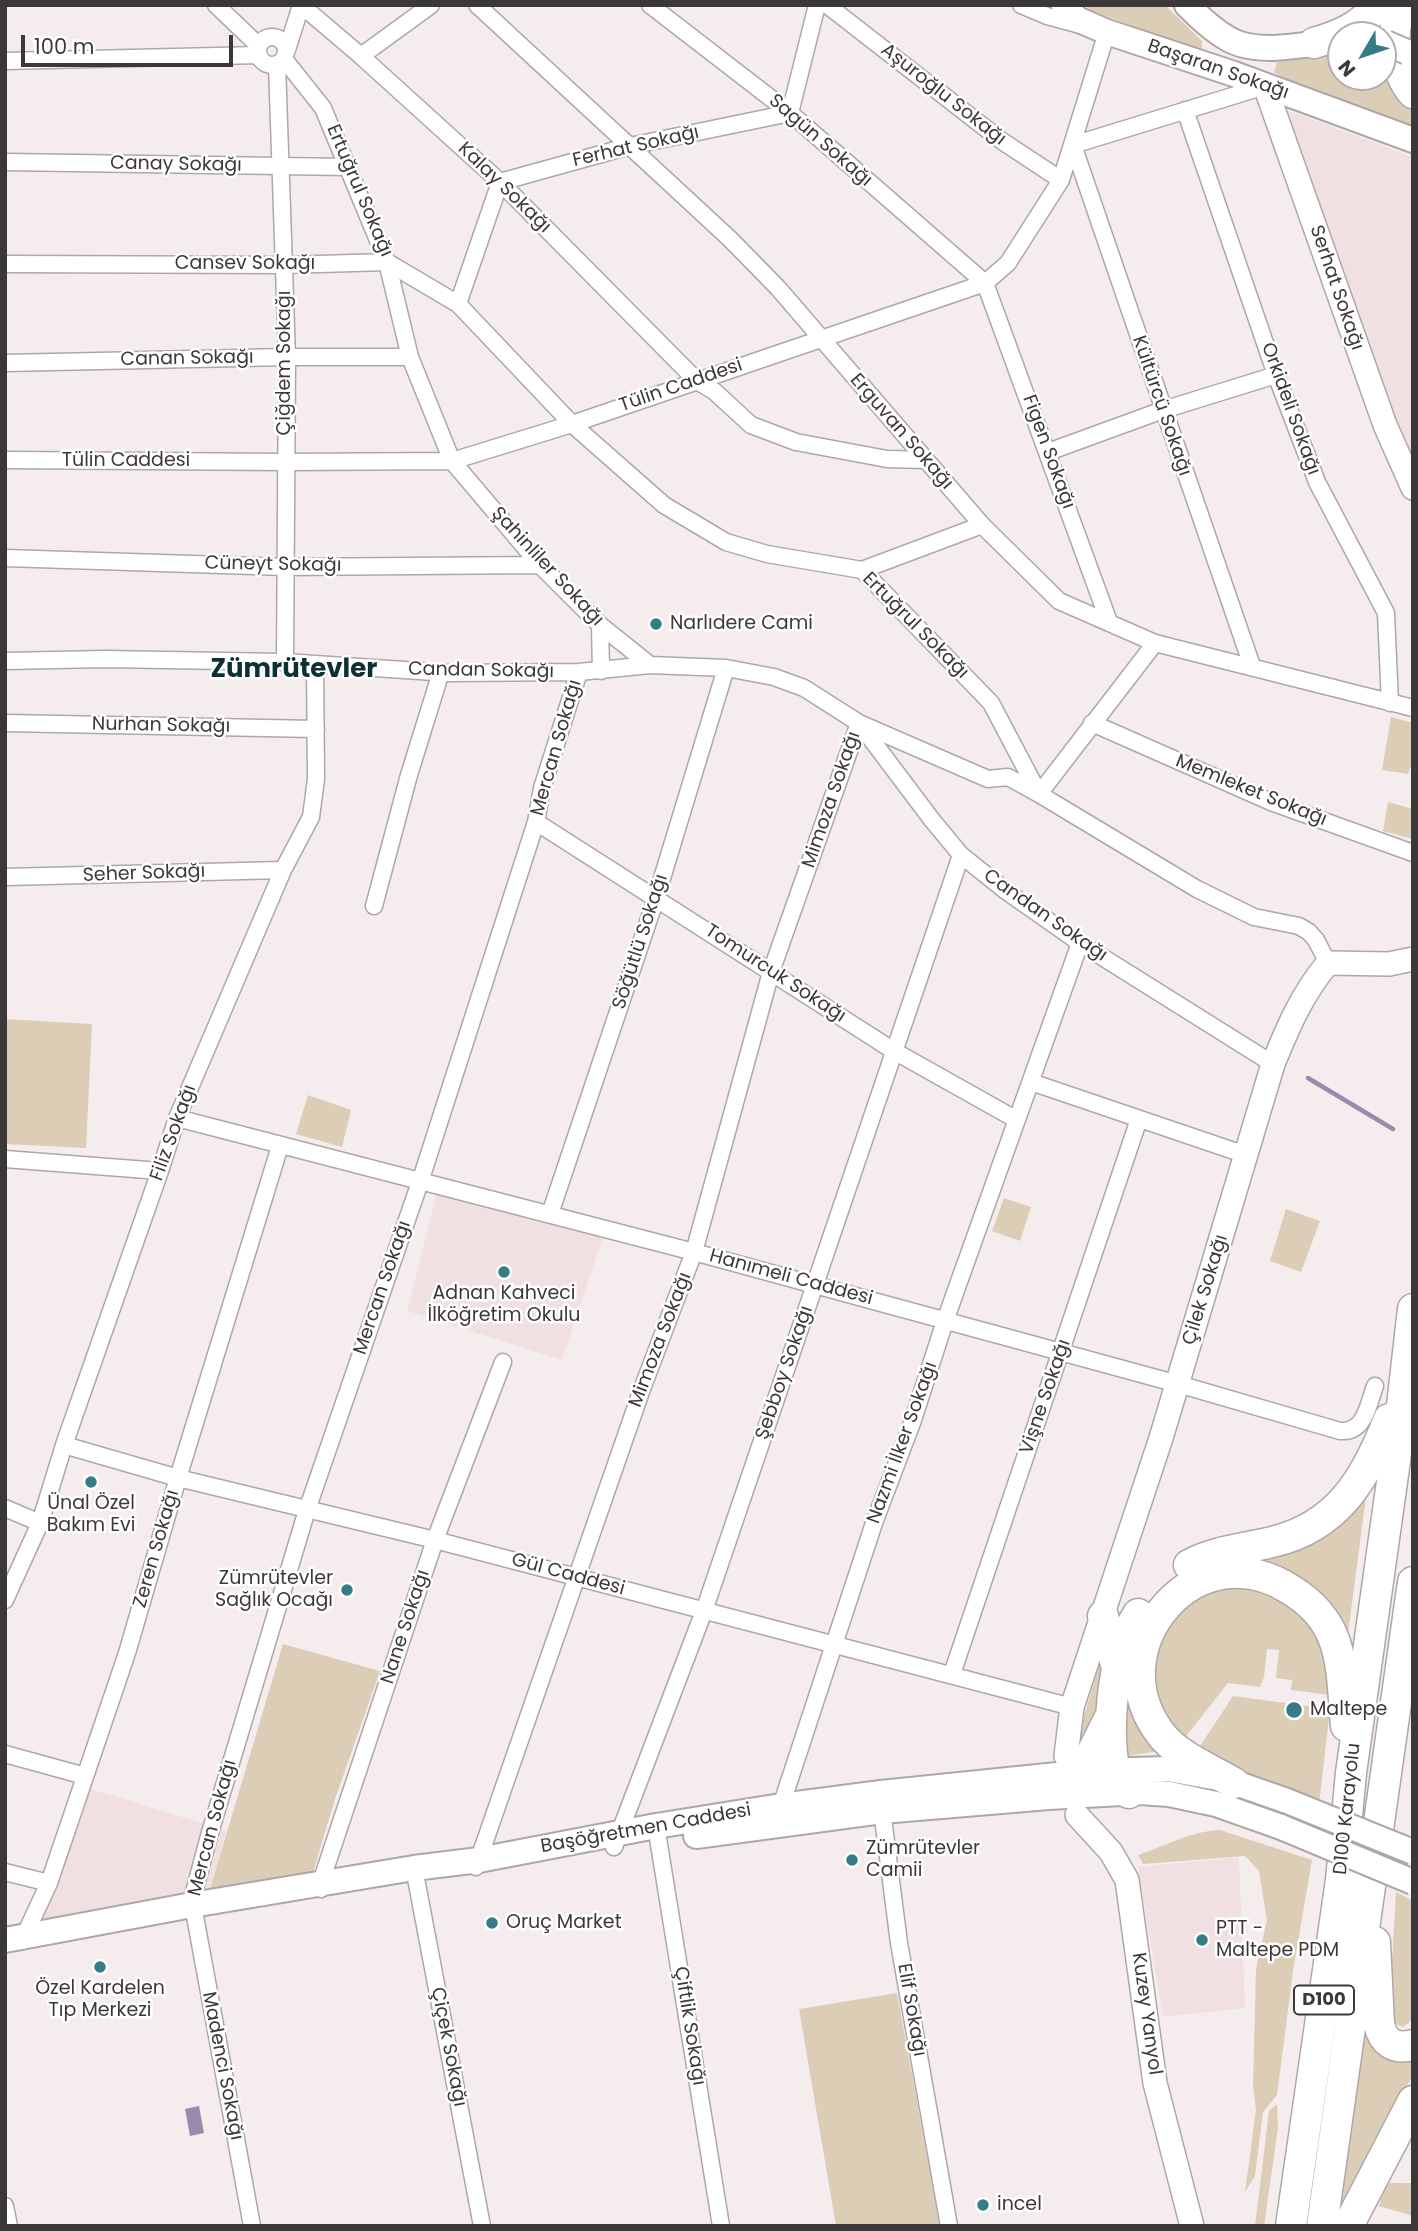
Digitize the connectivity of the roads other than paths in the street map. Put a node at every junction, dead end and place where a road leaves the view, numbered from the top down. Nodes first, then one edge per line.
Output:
1 (216, 5) edge
2 (301, 5) edge
3 (431, 5) edge
4 (477, 5) edge
5 (650, 5) edge
6 (817, 5) edge
7 (827, 5) edge
8 (1021, 5) edge
9 (1064, 5) edge
10 (1378, 5) edge
11 (1404, 5) edge
12 (1195, 13) edge
13 (1364, 21) edge
14 (1107, 32) junction
15 (1327, 42) edge
16 (263, 46) junction
17 (361, 56) junction
18 (283, 58) junction
19 (5, 61) edge
20 (1234, 74) junction
21 (1265, 86) junction
22 (1413, 93) edge
23 (1185, 110) junction
24 (790, 113) junction
25 (1413, 140) edge
26 (1073, 145) junction
27 (630, 146) junction
28 (5, 162) edge
29 (281, 167) junction
30 (348, 167) junction
31 (1061, 180) junction
32 (500, 183) junction
33 (387, 262) junction
34 (5, 264) edge
35 (285, 265) junction
36 (985, 283) junction
37 (458, 304) junction
38 (820, 339) junction
39 (287, 357) junction
40 (410, 357) junction
41 (5, 363) edge
42 (1276, 375) junction
43 (696, 381) junction
44 (1163, 410) junction
45 (572, 424) junction
46 (1048, 452) junction
47 (5, 460) edge
48 (452, 460) junction
49 (926, 460) junction
50 (285, 462) junction
51 (1413, 488) edge
52 (982, 525) junction
53 (5, 558) edge
54 (540, 565) junction
55 (285, 567) junction
56 (862, 570) junction
57 (1109, 622) junction
58 (600, 625) junction
59 (1155, 643) junction
60 (5, 661) edge
61 (285, 662) junction
62 (315, 664) junction
63 (650, 665) junction
64 (1252, 666) junction
65 (726, 668) junction
66 (601, 671) junction
67 (441, 672) junction
68 (579, 672) junction
69 (1390, 703) junction
70 (1413, 708) edge
71 (5, 723) edge
72 (859, 723) junction
73 (1092, 723) junction
74 (316, 729) junction
75 (1039, 794) junction
76 (536, 822) junction
77 (1413, 853) edge
78 (961, 855) junction
79 (283, 870) junction
80 (5, 877) edge
81 (656, 898) junction
82 (374, 906) dead end
83 (1080, 943) junction
84 (1413, 959) edge
85 (1328, 963) junction
86 (771, 972) junction
87 (894, 1051) junction
88 (1273, 1064) junction
89 (1031, 1082) junction
90 (177, 1118) junction
91 (1139, 1119) junction
92 (1017, 1120) junction
93 (281, 1146) junction
94 (1246, 1154) junction
95 (5, 1159) edge
96 (160, 1171) junction
97 (420, 1182) junction
98 (551, 1214) junction
99 (694, 1252) junction
100 (815, 1284) junction
101 (1413, 1309) edge
102 (945, 1321) junction
103 (1061, 1353) junction
104 (503, 1362) dead end
105 (1178, 1384) junction
106 (1389, 1384) junction
107 (64, 1445) junction
108 (178, 1478) junction
109 (5, 1508) edge
110 (307, 1510) junction
111 (40, 1523) junction
112 (435, 1540) junction
113 (576, 1578) junction
114 (1413, 1582) edge
115 (5, 1600) edge
116 (704, 1611) junction
117 (1102, 1616) junction
118 (834, 1644) junction
119 (1117, 1669) junction
120 (951, 1674) junction
121 (1072, 1707) junction
122 (1112, 1713) junction
123 (1413, 1749) edge
124 (5, 1754) edge
125 (1074, 1764) junction
126 (1351, 1773) junction
127 (85, 1776) junction
128 (1121, 1781) junction
129 (1234, 1783) junction
130 (881, 1802) junction
131 (781, 1805) junction
132 (1077, 1815) dead end
133 (1380, 1821) junction
134 (658, 1833) junction
135 (611, 1841) junction
136 (1413, 1852) edge
137 (476, 1866) junction
138 (5, 1872) edge
139 (1371, 1872) junction
140 (415, 1874) junction
141 (1413, 1882) edge
142 (49, 1883) junction
143 (321, 1890) junction
144 (193, 1911) junction
145 (14, 1944) edge
146 (1413, 2045) edge
147 (1413, 2101) edge
148 (5, 2206) edge
149 (9, 2226) edge
150 (252, 2226) edge
151 (482, 2226) edge
152 (721, 2226) edge
153 (949, 2226) edge
154 (1192, 2226) edge
155 (1291, 2226) edge
156 (1322, 2226) edge
157 (1348, 2226) edge

1 - 16 street, Ertuğrul Sokağı
2 - 16 street
2 - 17 street, Kalay Sokağı
2 - 18 street, Çiğdem Sokağı
3 - 17 street
4 - 27 street, Erguvan Sokağı
5 - 24 street, Sagün Sokağı
6 - 24 street
7 - 31 street, Aşuroğlu Sokağı
8 - 14 street, Başaran Sokağı
9 - 14 main road
10 - 13 highway
11 - 22 highway
12 - 15 main road
12 - 20 main road
14 - 20 main road, Başaran Sokağı
14 - 26 street, Tülin Caddesi
16 - 18 street
16 - 18 street, Ertuğrul Sokağı
16 - 19 street
17 - 32 street, Kalay Sokağı
18 - 29 street, Çiğdem Sokağı
18 - 30 street, Ertuğrul Sokağı
20 - 21 main road, Başaran Sokağı
21 - 23 street
21 - 25 main road, Başaran Sokağı
21 - 51 main road, Serhat Sokağı
23 - 26 street
23 - 42 street, Orkideli Sokağı
24 - 27 street, Ferhat Sokağı
24 - 36 street, Sagün Sokağı
26 - 31 street, Tülin Caddesi
26 - 44 street, Kültürcü Sokağı
27 - 32 street, Ferhat Sokağı
27 - 38 street, Erguvan Sokağı
28 - 29 street, Canay Sokağı
29 - 30 street, Canay Sokağı
29 - 35 street, Çiğdem Sokağı
30 - 33 street, Ertuğrul Sokağı
31 - 36 street, Tülin Caddesi
32 - 37 street
32 - 43 street, Kalay Sokağı
33 - 35 street, Cansev Sokağı
33 - 37 street, Ertuğrul Sokağı
33 - 40 street
34 - 35 street, Cansev Sokağı
35 - 39 street, Çiğdem Sokağı
36 - 38 street, Tülin Caddesi
36 - 46 street, Figen Sokağı
37 - 45 street, Ertuğrul Sokağı
38 - 43 street, Tülin Caddesi
38 - 49 street, Erguvan Sokağı
39 - 40 street, Canan Sokağı
39 - 41 street, Canan Sokağı
39 - 50 street, Çiğdem Sokağı
40 - 48 street, Şahinliler Sokağı
42 - 44 street
42 - 69 street, Orkideli Sokağı
43 - 45 street, Tülin Caddesi
43 - 49 street, Kalay Sokağı
44 - 46 street
44 - 64 street, Kültürcü Sokağı
45 - 48 street, Tülin Caddesi
45 - 56 street, Ertuğrul Sokağı
46 - 57 street, Figen Sokağı
47 - 50 street, Tülin Caddesi
48 - 50 street, Tülin Caddesi
48 - 54 street, Şahinliler Sokağı
49 - 52 street, Erguvan Sokağı
50 - 55 street, Çiğdem Sokağı
52 - 56 street
52 - 57 street, Erguvan Sokağı
53 - 55 street, Cüneyt Sokağı
54 - 55 street, Cüneyt Sokağı
54 - 58 street, Şahinliler Sokağı
55 - 61 street, Çiğdem Sokağı
56 - 75 street, Ertuğrul Sokağı
57 - 59 street, Erguvan Sokağı
58 - 63 street, Şahinliler Sokağı
58 - 66 street
59 - 64 street, Erguvan Sokağı
59 - 73 street
60 - 61 street, Candan Sokağı
61 - 62 street, Candan Sokağı
62 - 67 street, Candan Sokağı
62 - 74 street, Filiz Sokağı
63 - 65 street, Candan Sokağı
63 - 66 street, Candan Sokağı
64 - 69 street, Erguvan Sokağı
65 - 72 street, Candan Sokağı
65 - 81 street, Söğütlü Sokağı
66 - 68 street, Candan Sokağı
67 - 68 street, Candan Sokağı
67 - 82 street
68 - 76 street, Mercan Sokağı
69 - 70 street, Erguvan Sokağı
71 - 74 street, Nurhan Sokağı
72 - 75 street, Candan Sokağı
72 - 78 street, Candan Sokağı
72 - 86 street, Mimoza Sokağı
73 - 75 street
73 - 77 street, Memleket Sokağı
74 - 79 street, Filiz Sokağı
75 - 85 street
76 - 81 street, Tomurcuk Sokağı
76 - 97 street, Mercan Sokağı
78 - 83 street, Candan Sokağı
78 - 87 street, Şebboy Sokağı
79 - 80 street, Seher Sokağı
79 - 90 street, Filiz Sokağı
81 - 86 street, Tomurcuk Sokağı
81 - 98 street, Söğütlü Sokağı
83 - 88 street, Candan Sokağı
83 - 89 street, Nazmi İlker Sokağı
84 - 85 main road
85 - 88 main road, Çilek Sokağı
86 - 87 street, Tomurcuk Sokağı
86 - 99 street, Mimoza Sokağı
87 - 92 street, Tomurcuk Sokağı
87 - 100 street, Şebboy Sokağı
88 - 94 main road, Çilek Sokağı
89 - 91 street
89 - 92 street, Nazmi İlker Sokağı
90 - 93 street, Hanımeli Caddesi
90 - 96 street, Filiz Sokağı
91 - 94 street
91 - 103 street, Vişne Sokağı
92 - 102 street, Nazmi İlker Sokağı
93 - 97 street, Hanımeli Caddesi
93 - 108 street, Zeren Sokağı
94 - 105 main road, Çilek Sokağı
95 - 96 street
96 - 107 street, Filiz Sokağı
97 - 98 street, Hanımeli Caddesi
97 - 110 street, Mercan Sokağı
98 - 99 street, Hanımeli Caddesi
99 - 100 street, Hanımeli Caddesi
99 - 113 street, Mimoza Sokağı
100 - 102 street, Hanımeli Caddesi
100 - 116 street, Şebboy Sokağı
101 - 106 highway, D100 Karayolu / D100
102 - 103 street, Hanımeli Caddesi
102 - 118 street, Nazmi İlker Sokağı
103 - 105 street, Hanımeli Caddesi
103 - 120 street, Vişne Sokağı
104 - 112 street, Nane Sokağı
105 - 106 street, Hanımeli Caddesi
105 - 117 main road, Çilek Sokağı
106 - 119 highway
106 - 126 highway, D100 Karayolu / D100
107 - 108 street, Gül Caddesi
107 - 111 street, Filiz Sokağı
108 - 110 street, Gül Caddesi
108 - 127 street, Zeren Sokağı
109 - 111 street
110 - 112 street, Gül Caddesi
110 - 144 street, Mercan Sokağı
111 - 115 street, Filiz Sokağı
112 - 113 street, Gül Caddesi
112 - 143 street, Nane Sokağı
113 - 116 street, Gül Caddesi
113 - 137 street, Mimoza Sokağı
114 - 133 highway, D100 Karayolu / D100
116 - 118 street, Gül Caddesi
116 - 135 street, Şebboy Sokağı
117 - 119 highway
117 - 121 main road, Çilek Sokağı
118 - 120 street, Gül Caddesi
118 - 131 street, Nazmi İlker Sokağı
119 - 122 highway
120 - 121 street, Gül Caddesi
121 - 125 main road, Çilek Sokağı
122 - 125 highway
122 - 128 highway
123 - 133 highway
124 - 127 street
125 - 128 main road, Başöğretmen Caddesi
125 - 130 main road, Başöğretmen Caddesi
126 - 129 highway
126 - 155 highway, D100 Karayolu / D100
127 - 142 street, Zeren Sokağı
128 - 129 main road, Başöğretmen Caddesi
128 - 130 main road, Başöğretmen Caddesi
128 - 141 main road, Başöğretmen Caddesi, bridge
129 - 136 main road, Başöğretmen Caddesi, bridge
130 - 131 main road, Başöğretmen Caddesi
130 - 134 main road, Başöğretmen Caddesi
130 - 153 street, Elif Sokağı
131 - 134 main road, Başöğretmen Caddesi
132 - 154 main road, Kuzey Yanyol
133 - 139 highway, D100 Karayolu / D100
134 - 135 main road, Başöğretmen Caddesi
134 - 152 street, Çiftlik Sokağı
135 - 137 main road, Başöğretmen Caddesi
137 - 140 main road, Başöğretmen Caddesi
138 - 142 street
139 - 146 highway
139 - 156 highway, D100 Karayolu / D100
140 - 143 main road, Başöğretmen Caddesi
140 - 151 street, Çiçek Sokağı
142 - 145 street, Zeren Sokağı
143 - 144 main road, Başöğretmen Caddesi
144 - 145 main road, Başöğretmen Caddesi
144 - 150 street, Madenci Sokağı
147 - 157 highway
148 - 149 street

